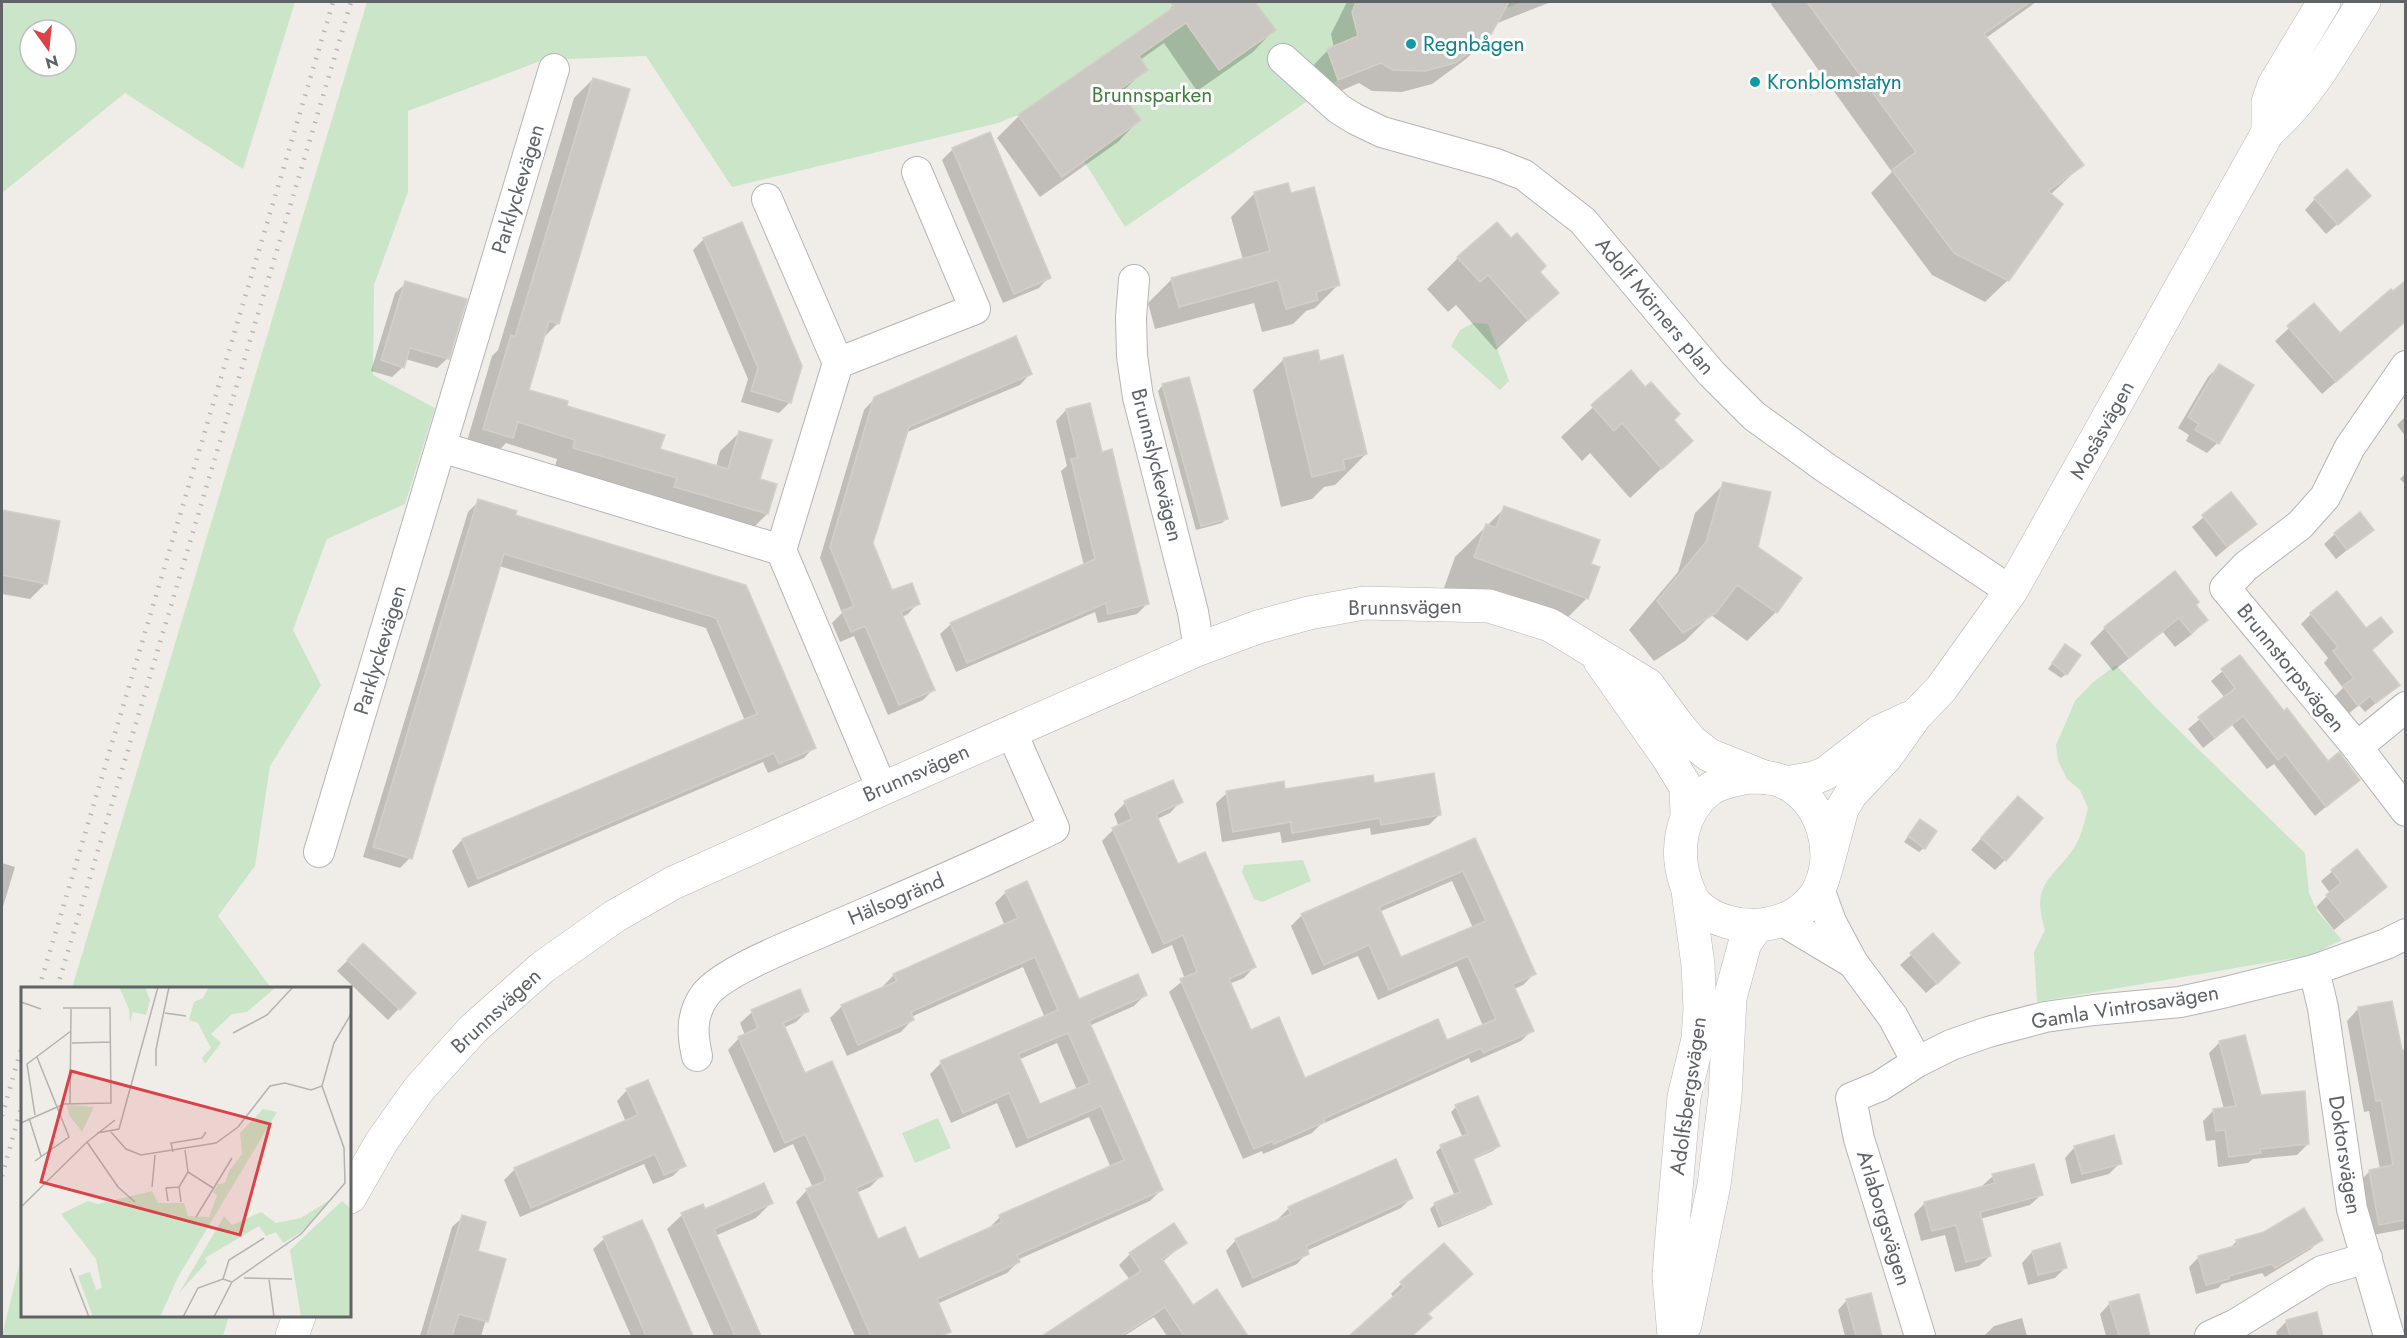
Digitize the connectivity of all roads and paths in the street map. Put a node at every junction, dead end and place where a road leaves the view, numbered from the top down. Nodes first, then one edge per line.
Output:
1 (2324, 2) edge
2 (2364, 2) edge
3 (1283, 59) dead end
4 (554, 69) dead end
5 (2268, 132) junction
6 (917, 172) dead end
7 (767, 199) dead end
8 (1134, 280) dead end
9 (838, 363) junction
10 (2406, 366) edge
11 (441, 447) junction
12 (781, 550) junction
13 (2011, 591) junction
14 (1199, 649) junction
15 (1596, 655) junction
16 (2406, 707) edge
17 (1916, 715) junction
18 (1011, 731) junction
19 (2357, 747) junction
20 (1776, 780) junction
21 (882, 789) junction
22 (2406, 811) edge
23 (1687, 815) junction
24 (319, 852) dead end
25 (1822, 879) junction
26 (1688, 891) junction
27 (1770, 923) junction
28 (2406, 934) edge
29 (1853, 963) junction
30 (2313, 970) junction
31 (697, 1056) dead end
32 (1917, 1062) junction
33 (1851, 1098) joint
34 (351, 1195) edge
35 (2367, 1258) junction
36 (300, 1317) edge
37 (292, 1336) edge
38 (1674, 1336) edge
39 (1683, 1336) edge
40 (1920, 1336) edge
41 (2210, 1336) edge
42 (2389, 1336) edge

1 - 5 main road, Mosåsvägen
2 - 5 main road, Mosåsvägen
3 - 13 street, Adolf Mörners plan
4 - 11 street, Parklyckevägen
5 - 13 main road, Mosåsvägen
6 - 9 street
7 - 9 street
8 - 14 street, Brunnslyckevägen
9 - 12 street
10 - 19 street, Brunnstorpsvägen
11 - 12 street
11 - 24 street, Parklyckevägen
12 - 21 street
13 - 17 main road, Mosåsvägen
14 - 15 main road, Brunnsvägen
14 - 18 main road, Brunnsvägen
15 - 20 main road, Brunnsvägen
15 - 23 main road, Brunnsvägen
16 - 19 street, Brunnstorpsvägen
17 - 20 main road, Mosåsvägen
17 - 25 main road, Mosåsvägen
18 - 21 main road, Brunnsvägen
18 - 31 street, Hälsogränd
19 - 22 street, Brunnstorpsvägen
20 - 23 main road
20 - 25 main road
21 - 34 main road, Brunnsvägen
23 - 26 main road
25 - 27 main road
25 - 29 street
26 - 27 main road
26 - 38 main road, Adolfsbergsvägen
27 - 29 street
27 - 39 main road, Adolfsbergsvägen
28 - 30 street, Gamla Vintrosavägen
29 - 32 street
30 - 32 street, Gamla Vintrosavägen
30 - 35 street, Doktorsvägen
32 - 33 street, Gamla Vintrosavägen
33 - 40 street, Arlaborgsvägen
35 - 41 street
35 - 42 street, Doktorsvägen
36 - 37 main road

